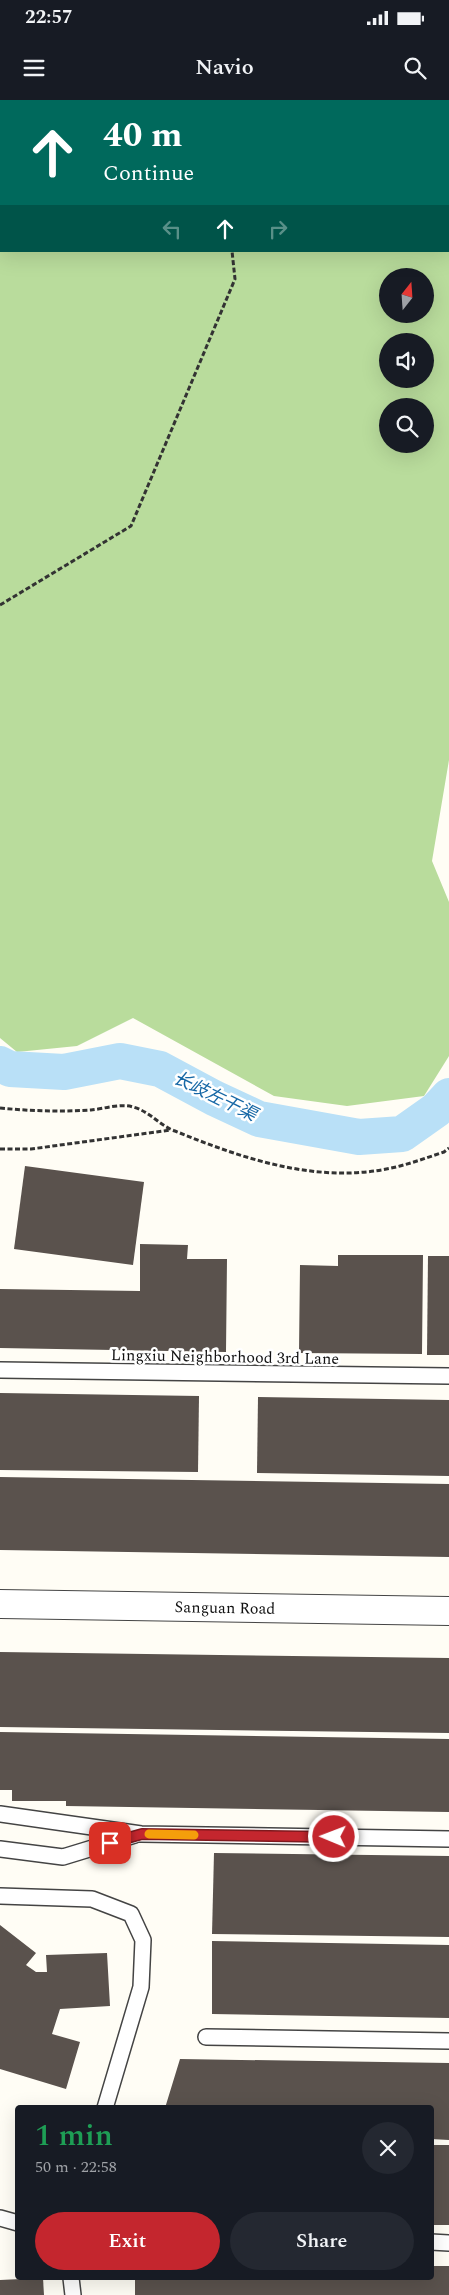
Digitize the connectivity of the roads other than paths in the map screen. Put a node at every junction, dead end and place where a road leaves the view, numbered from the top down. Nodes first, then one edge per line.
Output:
1 (0, 1370) edge
2 (449, 1376) edge
3 (0, 1604) edge
4 (449, 1611) edge
5 (0, 1814) edge
6 (142, 1834) junction
7 (449, 1839) edge
8 (0, 1849) edge
9 (0, 1896) edge
10 (206, 2037) dead end
11 (449, 2042) edge
12 (106, 2105) edge
13 (0, 2218) edge
14 (15, 2221) edge
15 (434, 2242) edge
16 (449, 2243) edge
17 (71, 2280) edge
18 (73, 2295) edge

1 - 2 lane, Lingxiu Neighborhood 3rd Lane
3 - 4 street, Sanguan Road
5 - 6 lane
6 - 7 lane
6 - 8 lane
9 - 12 lane
10 - 11 lane
13 - 14 lane
15 - 16 lane
17 - 18 lane

